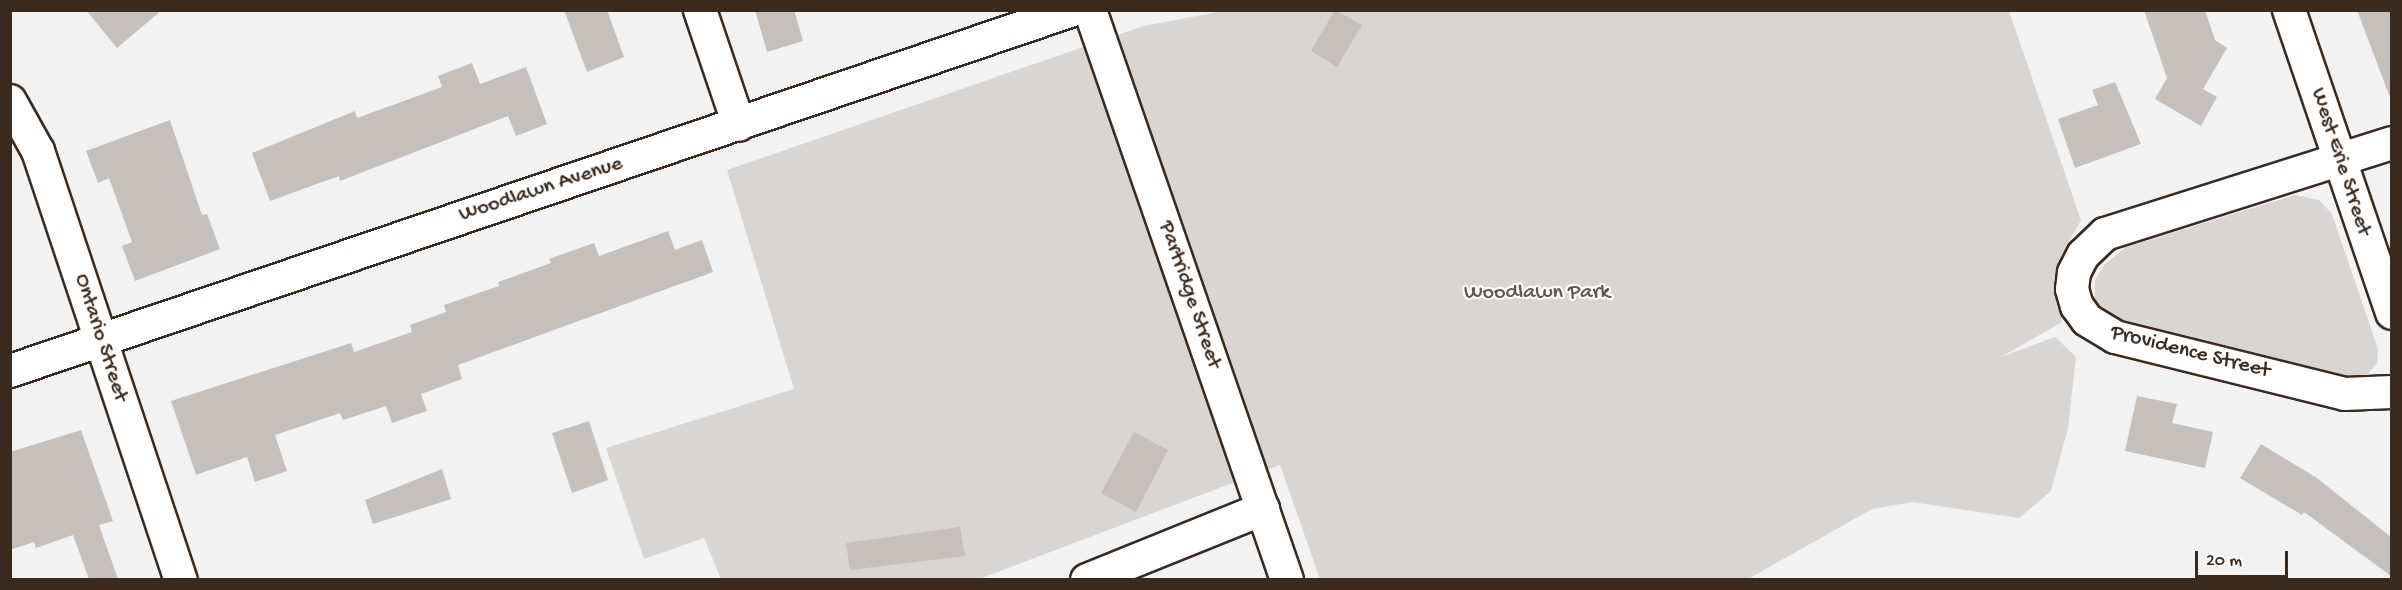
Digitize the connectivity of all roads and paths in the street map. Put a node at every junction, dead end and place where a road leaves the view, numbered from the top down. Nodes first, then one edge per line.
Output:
1 (700, 10) edge
2 (1073, 10) edge
3 (1090, 10) edge
4 (2289, 10) edge
5 (10, 101) edge
6 (739, 125) junction
7 (2391, 143) edge
8 (2342, 160) junction
9 (2391, 313) edge
10 (102, 342) junction
11 (10, 371) edge
12 (2391, 392) edge
13 (1263, 509) junction
14 (181, 579) edge
15 (1087, 579) edge
16 (1287, 579) edge

1 - 6 street
2 - 6 street, Woodlawn Avenue
3 - 13 street, Partridge Street
4 - 8 street, West Erie Street
5 - 10 street, Ontario Street
6 - 10 street, Woodlawn Avenue
7 - 8 street, Providence Street
8 - 9 street, West Erie Street
8 - 12 street, Providence Street
10 - 11 street, Woodlawn Avenue
10 - 14 street, Ontario Street
13 - 15 street
13 - 16 street, Partridge Street

